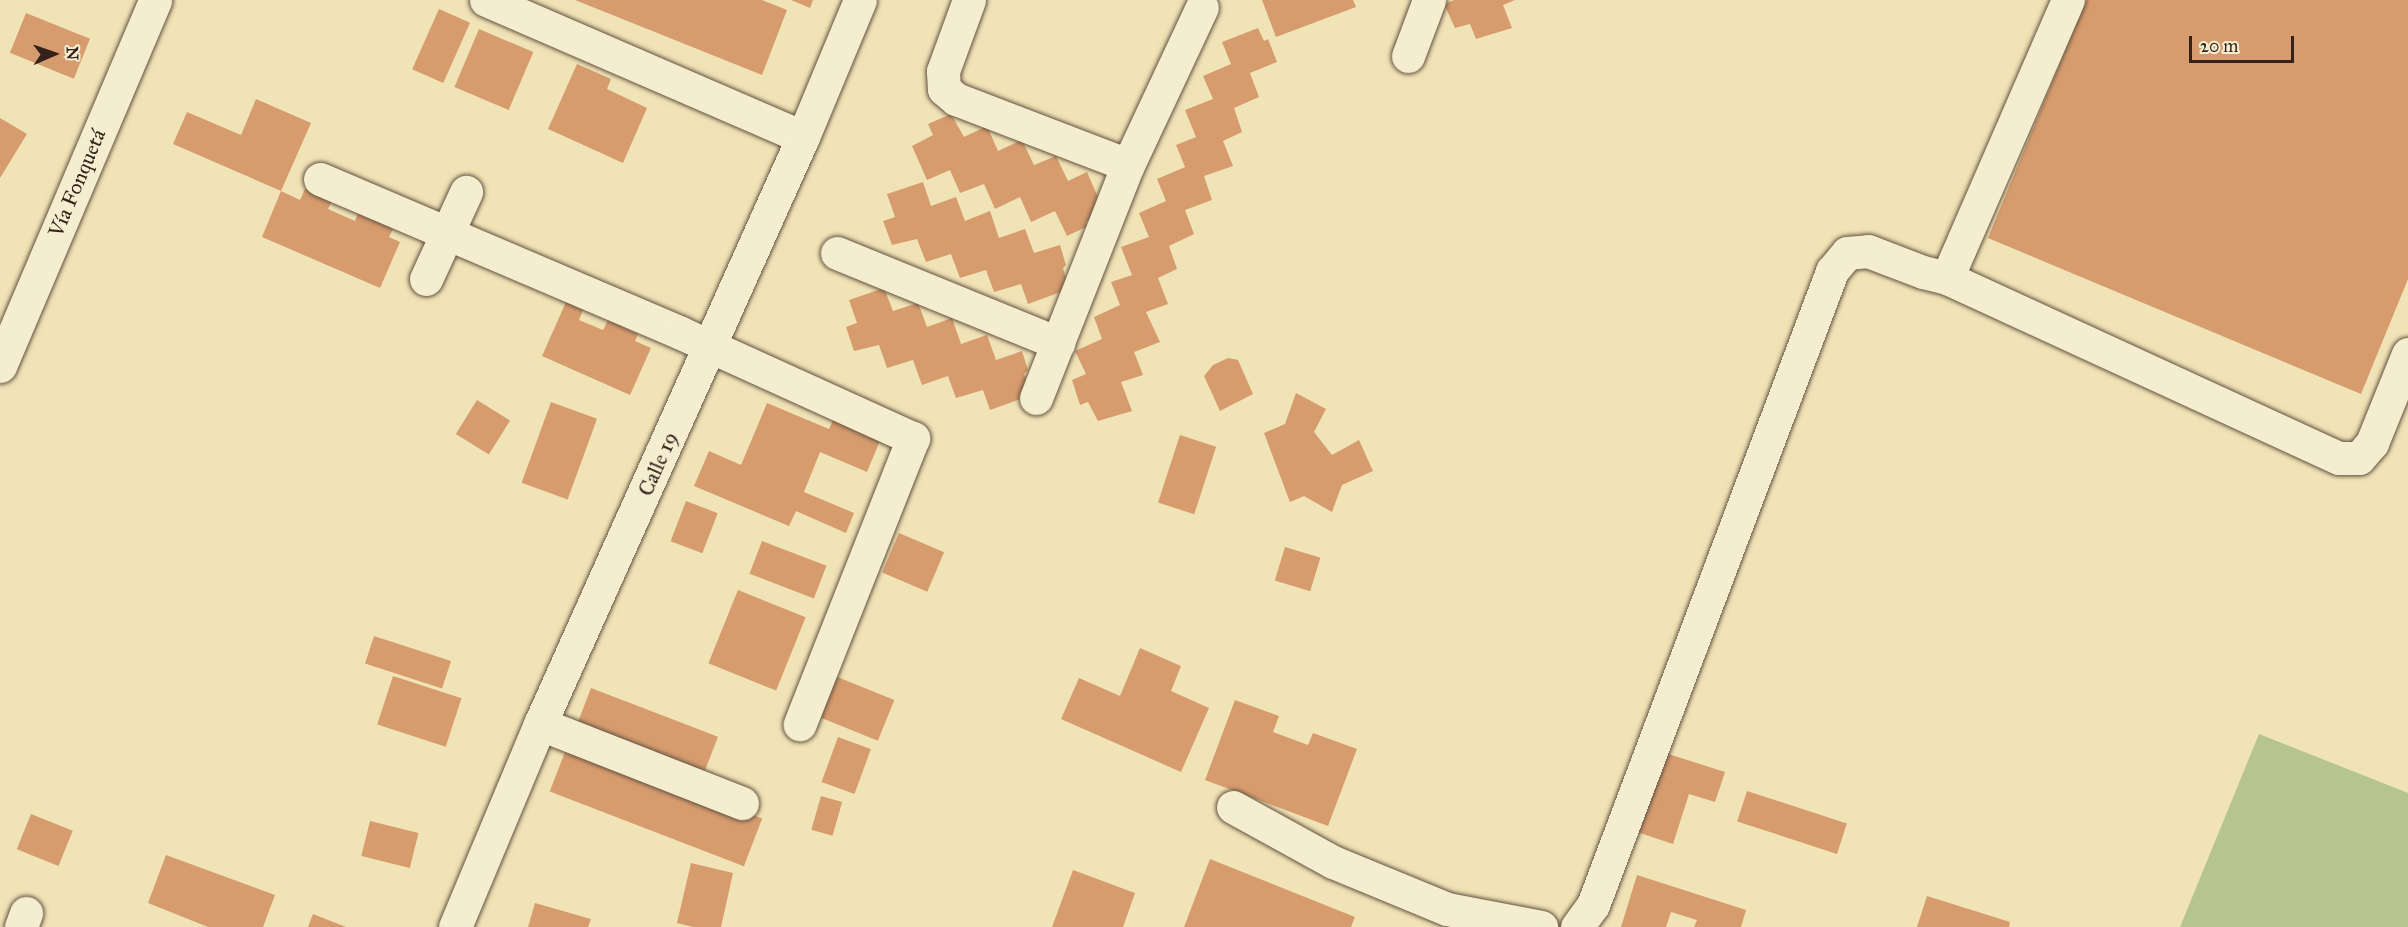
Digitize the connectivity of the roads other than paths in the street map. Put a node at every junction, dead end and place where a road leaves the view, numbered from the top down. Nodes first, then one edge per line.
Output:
1 (154, 0) edge
2 (486, 0) edge
3 (860, 0) edge
4 (969, 0) edge
5 (1429, 0) edge
6 (2068, 0) edge
7 (1202, 7) dead end
8 (1408, 56) dead end
9 (803, 137) junction
10 (1128, 165) junction
11 (320, 179) dead end
12 (466, 192) dead end
13 (447, 234) junction
14 (837, 253) dead end
15 (1947, 278) junction
16 (426, 279) dead end
17 (1058, 343) junction
18 (711, 346) junction
19 (2408, 354) edge
20 (0, 366) edge
21 (1036, 398) dead end
22 (540, 724) junction
23 (800, 724) dead end
24 (742, 803) dead end
25 (1233, 807) dead end
26 (1443, 918) edge
27 (455, 927) edge
28 (1541, 927) edge
29 (1577, 927) edge

1 - 20 street, Vía Fonquetá
2 - 9 street
3 - 9 street, Calle 19
4 - 10 street
5 - 8 street
6 - 15 street
7 - 10 street
9 - 18 street, Calle 19
10 - 17 street
11 - 13 street
12 - 13 street
13 - 16 street
13 - 18 street
14 - 17 street
15 - 19 street
15 - 29 street
17 - 21 street
18 - 22 street, Calle 19
18 - 23 street
22 - 24 street
22 - 27 street, Calle 19
25 - 26 street
26 - 28 street

